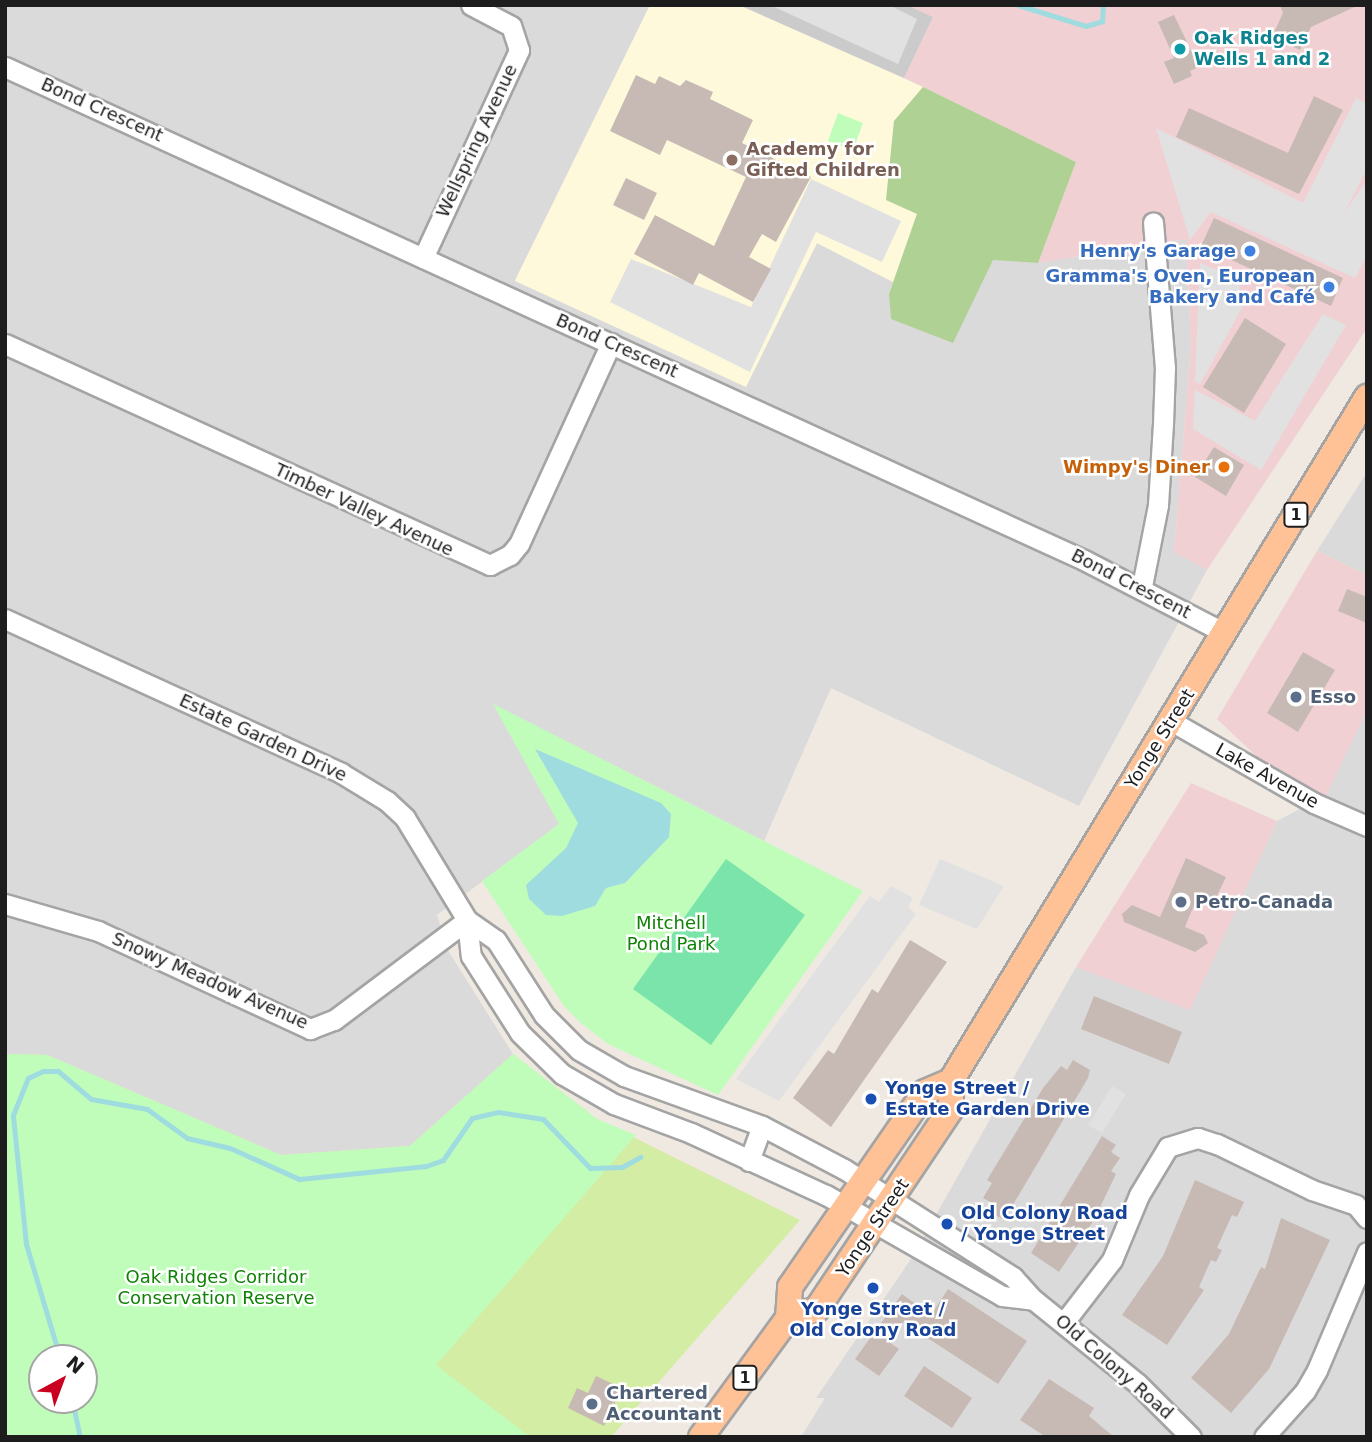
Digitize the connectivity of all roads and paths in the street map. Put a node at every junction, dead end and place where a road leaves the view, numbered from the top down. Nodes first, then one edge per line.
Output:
1 (471, 5) edge
2 (5, 67) edge
3 (1153, 222) dead end
4 (423, 258) junction
5 (611, 343) junction
6 (5, 344) edge
7 (1367, 397) edge
8 (1142, 586) junction
9 (5, 619) edge
10 (1225, 633) junction
11 (1171, 720) junction
12 (1367, 826) edge
13 (5, 904) edge
14 (467, 920) junction
15 (951, 1081) junction
16 (762, 1126) junction
17 (749, 1161) junction
18 (865, 1182) junction
19 (891, 1199) junction
20 (848, 1207) junction
21 (1367, 1218) edge
22 (877, 1222) junction
23 (1367, 1252) edge
24 (1034, 1300) junction
25 (788, 1318) junction
26 (1065, 1321) junction
27 (701, 1437) edge
28 (1191, 1437) edge
29 (1264, 1437) edge

1 - 4 street, Wellspring Avenue
2 - 4 street, Bond Crescent
3 - 8 street
4 - 5 street, Bond Crescent
5 - 6 street, Timber Valley Avenue
5 - 8 street, Bond Crescent
7 - 10 main road, Yonge Street / 1
8 - 10 street, Bond Crescent
9 - 14 street, Estate Garden Drive
10 - 11 main road, Yonge Street / 1
11 - 12 street, Lake Avenue
11 - 15 main road, Yonge Street / 1
13 - 14 street, Snowy Meadow Avenue
14 - 16 street, Estate Garden Drive
14 - 17 street, Estate Garden Drive
15 - 18 main road, Yonge Street / 1
15 - 19 main road, Yonge Street / 1
16 - 17 street
16 - 18 street, Estate Garden Drive
17 - 20 street, Estate Garden Drive
18 - 19 street, Estate Garden Drive
18 - 20 main road, Yonge Street / 1
19 - 22 main road, Yonge Street / 1
19 - 24 street, Old Colony Road
20 - 22 street, Old Colony Road
20 - 25 main road, Yonge Street / 1
21 - 26 street
22 - 24 street, Old Colony Road
22 - 25 main road, Yonge Street / 1
23 - 29 street
24 - 26 street, Old Colony Road
25 - 27 main road, 1
26 - 28 street, Old Colony Road

